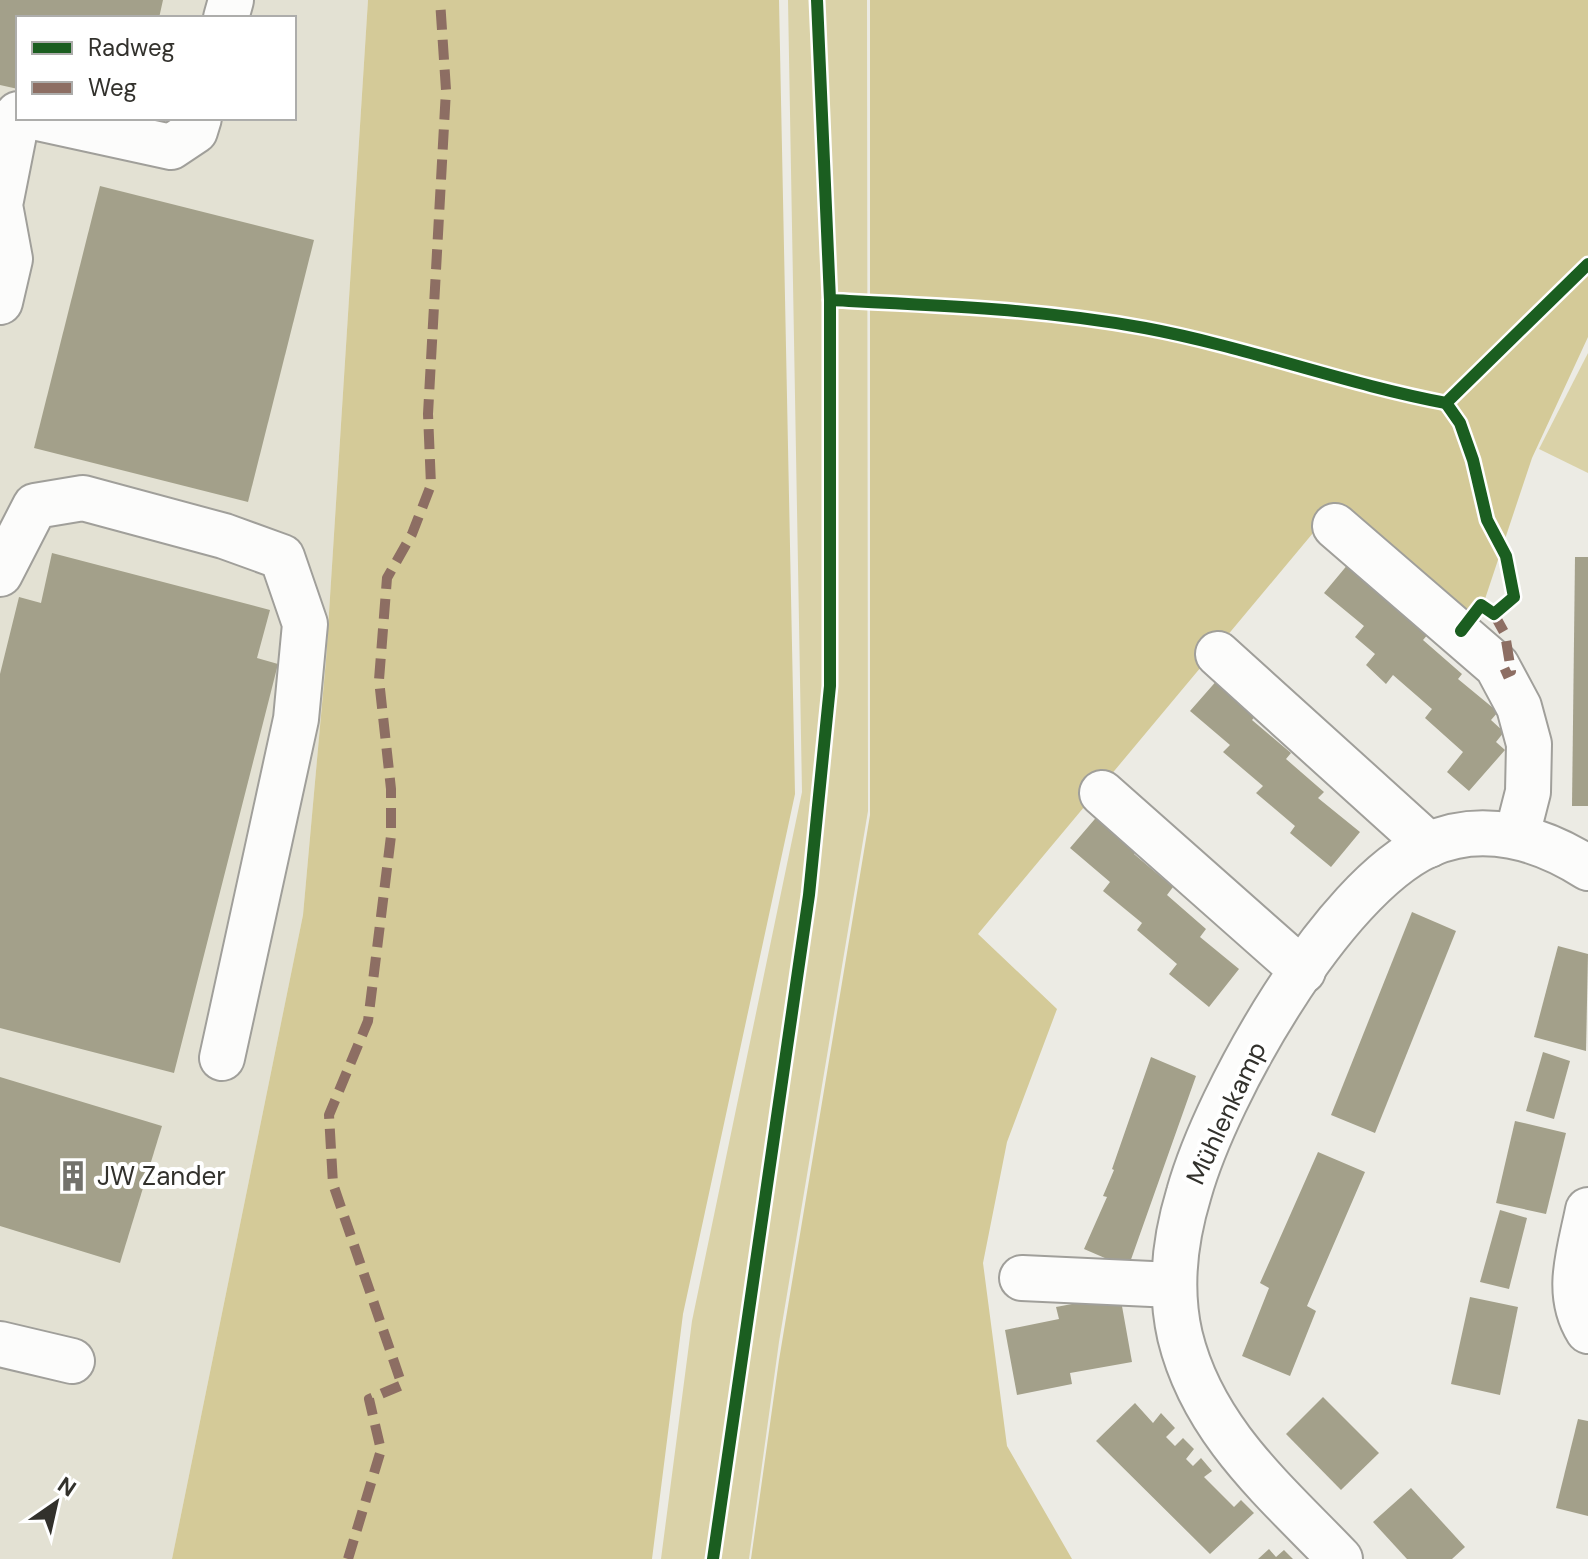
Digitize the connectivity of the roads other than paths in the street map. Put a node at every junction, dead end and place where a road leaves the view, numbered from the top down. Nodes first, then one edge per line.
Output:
1 (17, 120) edge
2 (47, 120) edge
3 (198, 120) edge
4 (0, 302) edge
5 (1335, 526) dead end
6 (0, 574) edge
7 (1218, 654) dead end
8 (1102, 793) dead end
9 (1517, 835) junction
10 (1429, 845) junction
11 (1588, 868) edge
12 (1303, 971) junction
13 (222, 1058) dead end
14 (1588, 1210) edge
15 (1022, 1278) dead end
16 (1173, 1285) junction
17 (1588, 1331) edge
18 (0, 1344) edge
19 (72, 1361) dead end
20 (1340, 1559) edge

1 - 4 street
2 - 3 street
5 - 9 street
6 - 13 street
7 - 10 street
8 - 12 street
9 - 10 street, Mühlenkamp
9 - 11 street, Mühlenkamp
10 - 12 street, Mühlenkamp
12 - 16 street, Mühlenkamp
14 - 17 street
15 - 16 street
16 - 20 street, Mühlenkamp
18 - 19 street

